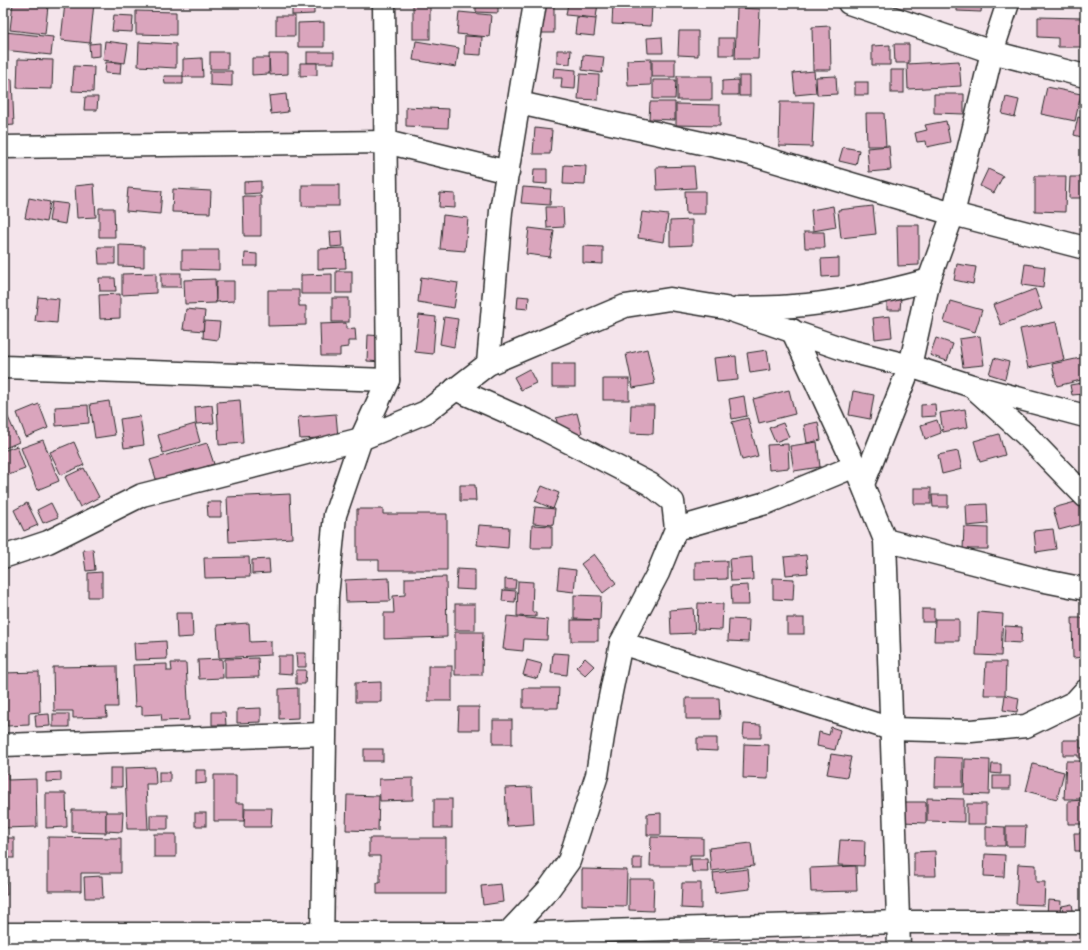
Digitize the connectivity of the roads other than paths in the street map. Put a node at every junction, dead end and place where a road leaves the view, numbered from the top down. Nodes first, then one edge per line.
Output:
1 (384, 3) edge
2 (535, 3) edge
3 (849, 3) edge
4 (1008, 3) edge
5 (992, 52) junction
6 (1085, 76) edge
7 (519, 103) junction
8 (386, 142) junction
9 (3, 148) edge
10 (508, 172) junction
11 (953, 214) junction
12 (1085, 248) edge
13 (929, 280) junction
14 (725, 308) junction
15 (792, 330) junction
16 (488, 364) junction
17 (910, 366) junction
18 (3, 367) edge
19 (388, 380) junction
20 (972, 386) junction
21 (455, 389) junction
22 (1085, 416) edge
23 (361, 440) junction
24 (859, 475) junction
25 (1085, 496) edge
26 (676, 529) junction
27 (885, 540) junction
28 (3, 557) edge
29 (1085, 588) edge
30 (621, 643) junction
31 (1085, 691) edge
32 (891, 729) junction
33 (324, 734) junction
34 (3, 745) edge
35 (899, 922) junction
36 (1085, 922) edge
37 (3, 934) edge
38 (507, 934) junction
39 (323, 941) edge
40 (899, 947) edge

1 - 8 street
2 - 7 street
3 - 5 street
4 - 5 street
5 - 6 street
5 - 11 street
7 - 10 street
7 - 11 street
8 - 9 street
8 - 10 street
8 - 19 street
10 - 16 street
11 - 12 street
11 - 13 street
13 - 14 street
13 - 17 street
14 - 15 street
14 - 16 street
15 - 17 street
15 - 24 street
16 - 21 street
17 - 20 street
17 - 24 street
18 - 19 street
19 - 23 street
20 - 22 street
20 - 25 street
21 - 23 street
21 - 26 street
23 - 28 street
23 - 33 street
24 - 26 street
24 - 27 street
26 - 30 street
27 - 29 street
27 - 32 street
30 - 32 street
30 - 38 street
31 - 32 street
32 - 35 street
33 - 34 street
33 - 39 street
35 - 36 street
35 - 38 street
35 - 40 street
37 - 39 street
38 - 39 street

